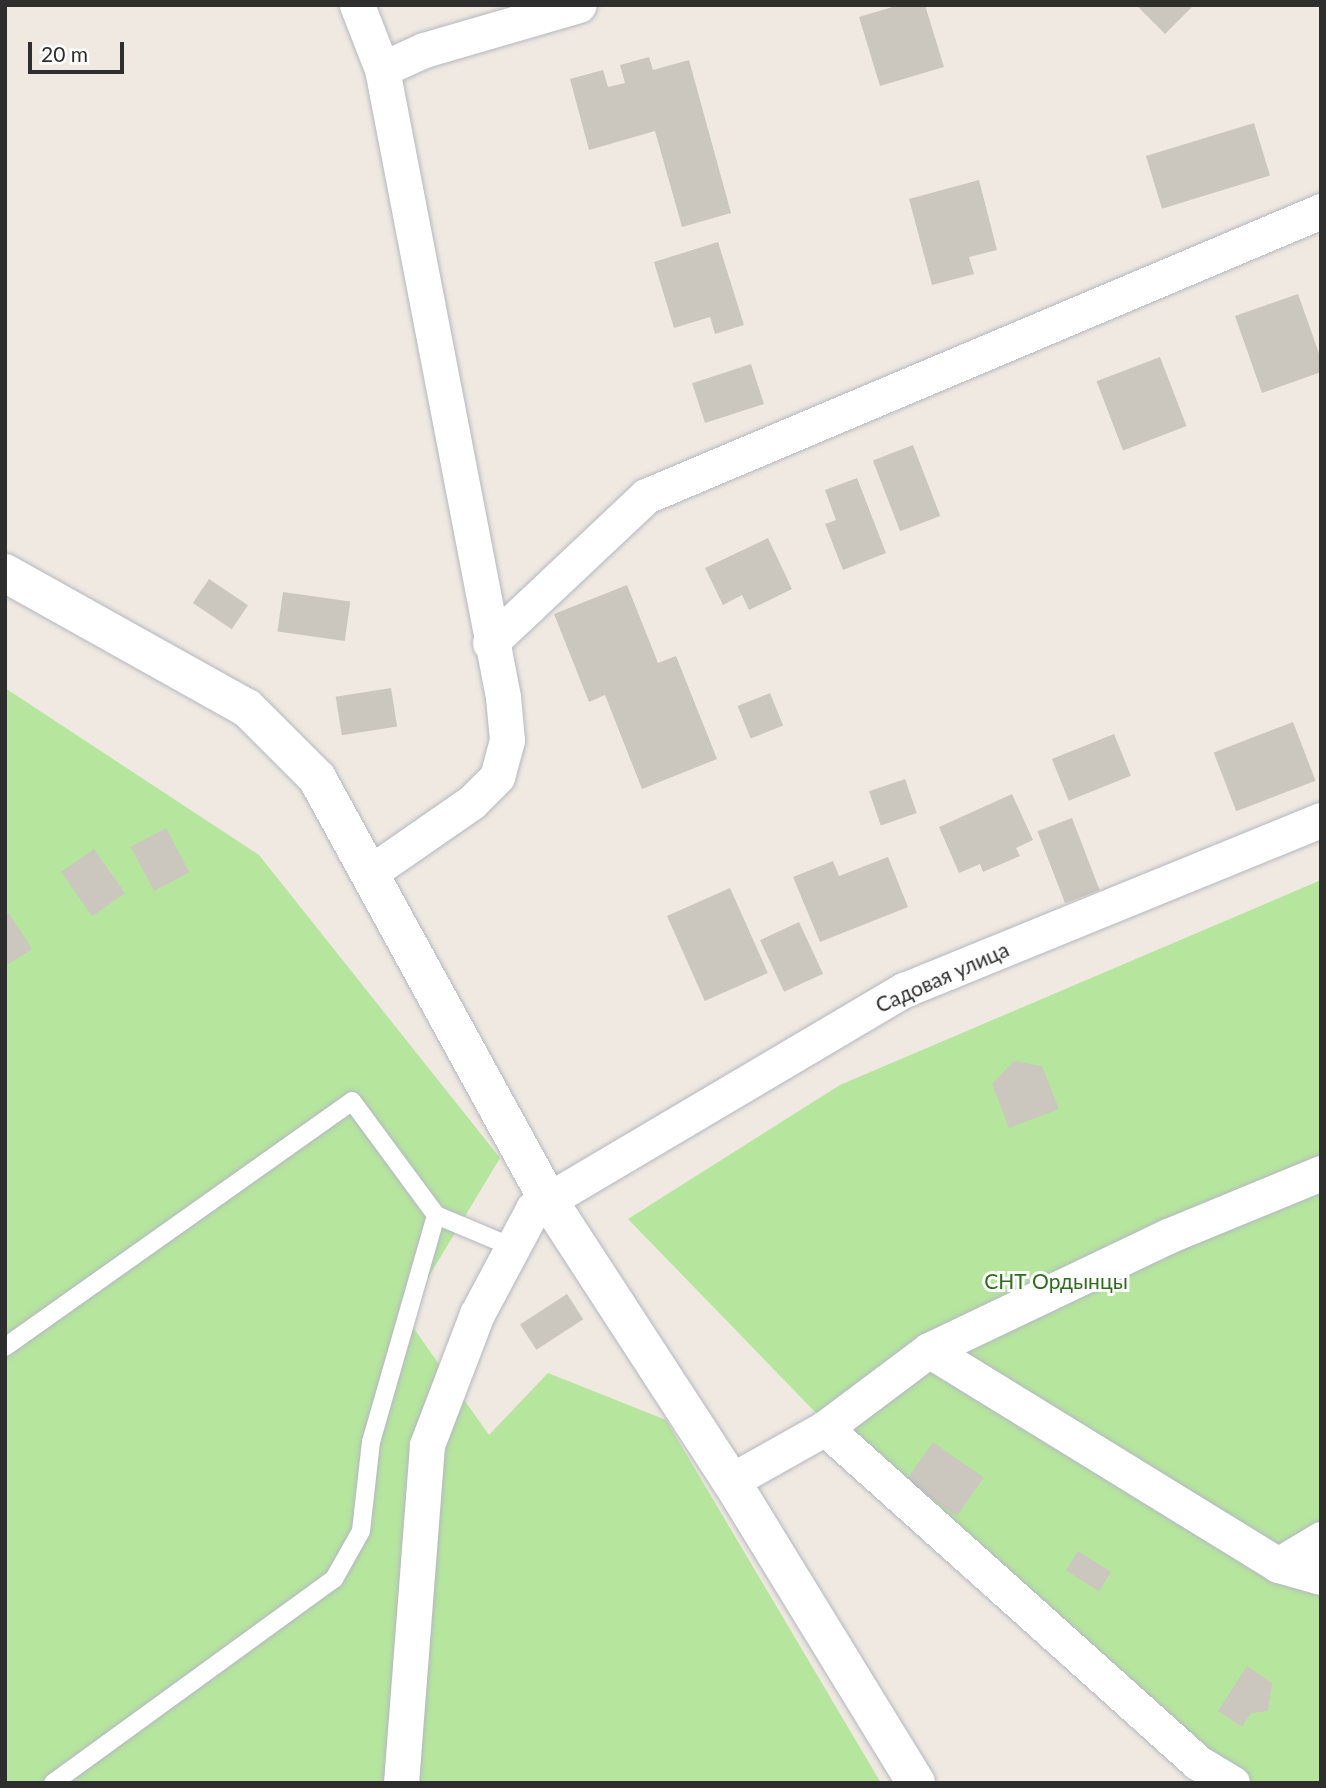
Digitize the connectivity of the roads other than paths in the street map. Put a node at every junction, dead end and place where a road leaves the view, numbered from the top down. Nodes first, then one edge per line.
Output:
1 (357, 5) edge
2 (579, 5) edge
3 (382, 69) junction
4 (1321, 211) edge
5 (5, 573) edge
6 (490, 643) junction
7 (1321, 820) edge
8 (371, 872) junction
9 (1321, 1173) edge
10 (547, 1198) junction
11 (436, 1215) junction
12 (512, 1247) junction
13 (5, 1347) edge
14 (929, 1350) junction
15 (825, 1428) junction
16 (732, 1481) junction
17 (1321, 1539) edge
18 (1278, 1565) junction
19 (1321, 1577) edge
20 (53, 1783) edge
21 (401, 1783) edge
22 (916, 1783) edge
23 (1232, 1783) edge

1 - 3 street
2 - 3 street
3 - 6 street
4 - 6 street
5 - 8 street
6 - 8 street
7 - 10 street, Садовая улица
8 - 10 street
9 - 14 street
10 - 12 street, Садовая улица
10 - 16 street
11 - 12 lane
11 - 13 lane
11 - 20 lane
12 - 21 street, Садовая улица
14 - 15 street
14 - 18 street
15 - 16 street
15 - 23 street
16 - 22 street
17 - 18 street
18 - 19 street

